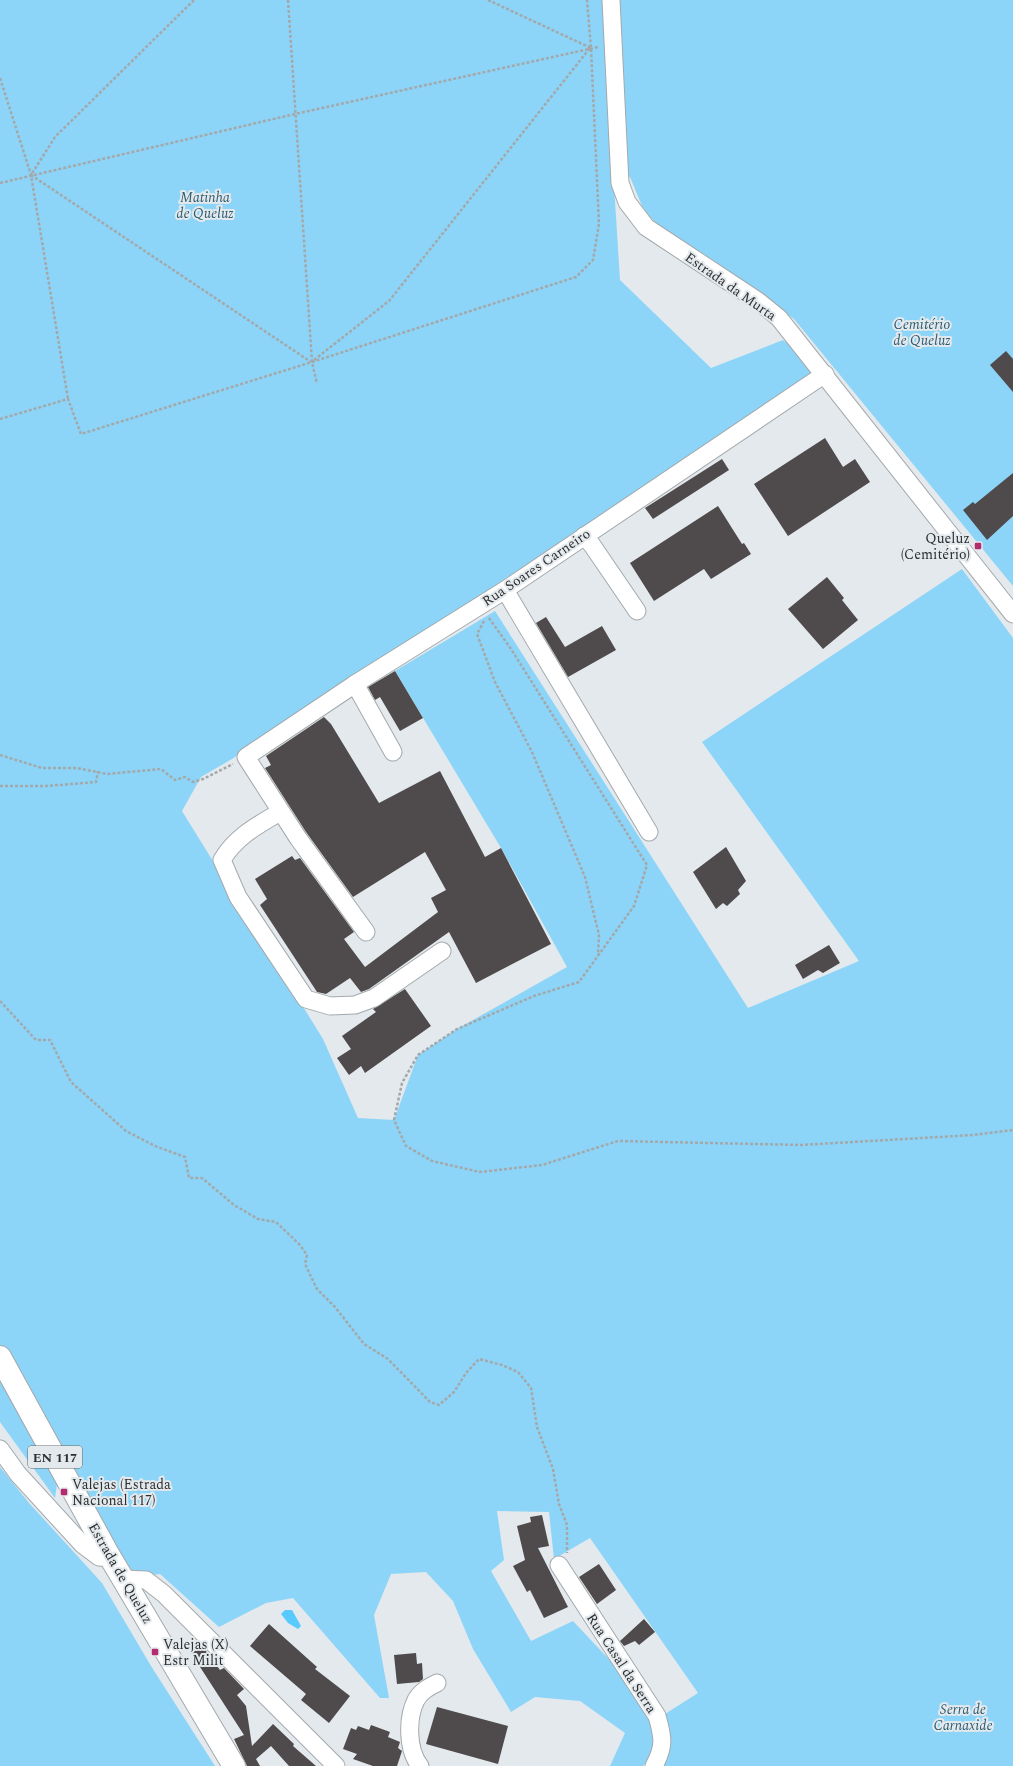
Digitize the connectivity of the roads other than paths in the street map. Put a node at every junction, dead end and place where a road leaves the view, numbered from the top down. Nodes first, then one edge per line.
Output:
1 (611, 0) edge
2 (825, 374) junction
3 (584, 536) junction
4 (505, 590) junction
5 (637, 611) dead end
6 (1013, 614) edge
7 (355, 684) junction
8 (393, 752) dead end
9 (280, 812) junction
10 (649, 832) dead end
11 (366, 932) dead end
12 (442, 951) dead end
13 (0, 1356) edge
14 (0, 1449) edge
15 (111, 1558) junction
16 (562, 1570) road end
17 (124, 1579) junction
18 (438, 1683) dead end
19 (234, 1766) edge
20 (336, 1766) edge
21 (420, 1766) edge
22 (654, 1766) edge

1 - 2 street, Estrada da Murta
2 - 3 street, Rua Soares Carneiro
2 - 6 street, Estrada da Murta
3 - 4 street, Rua Soares Carneiro
3 - 5 street
4 - 7 street, Rua Soares Carneiro
4 - 10 street
7 - 8 street
7 - 9 street, Rua Soares Carneiro
9 - 11 street
9 - 12 street
13 - 15 main road, Estrada de Queluz / EN 117
14 - 15 street
15 - 17 main road, Estrada de Queluz / EN 117
16 - 22 street, Rua Casal da Serra
17 - 19 main road, Estrada de Queluz / EN 117
17 - 20 street
18 - 21 street

